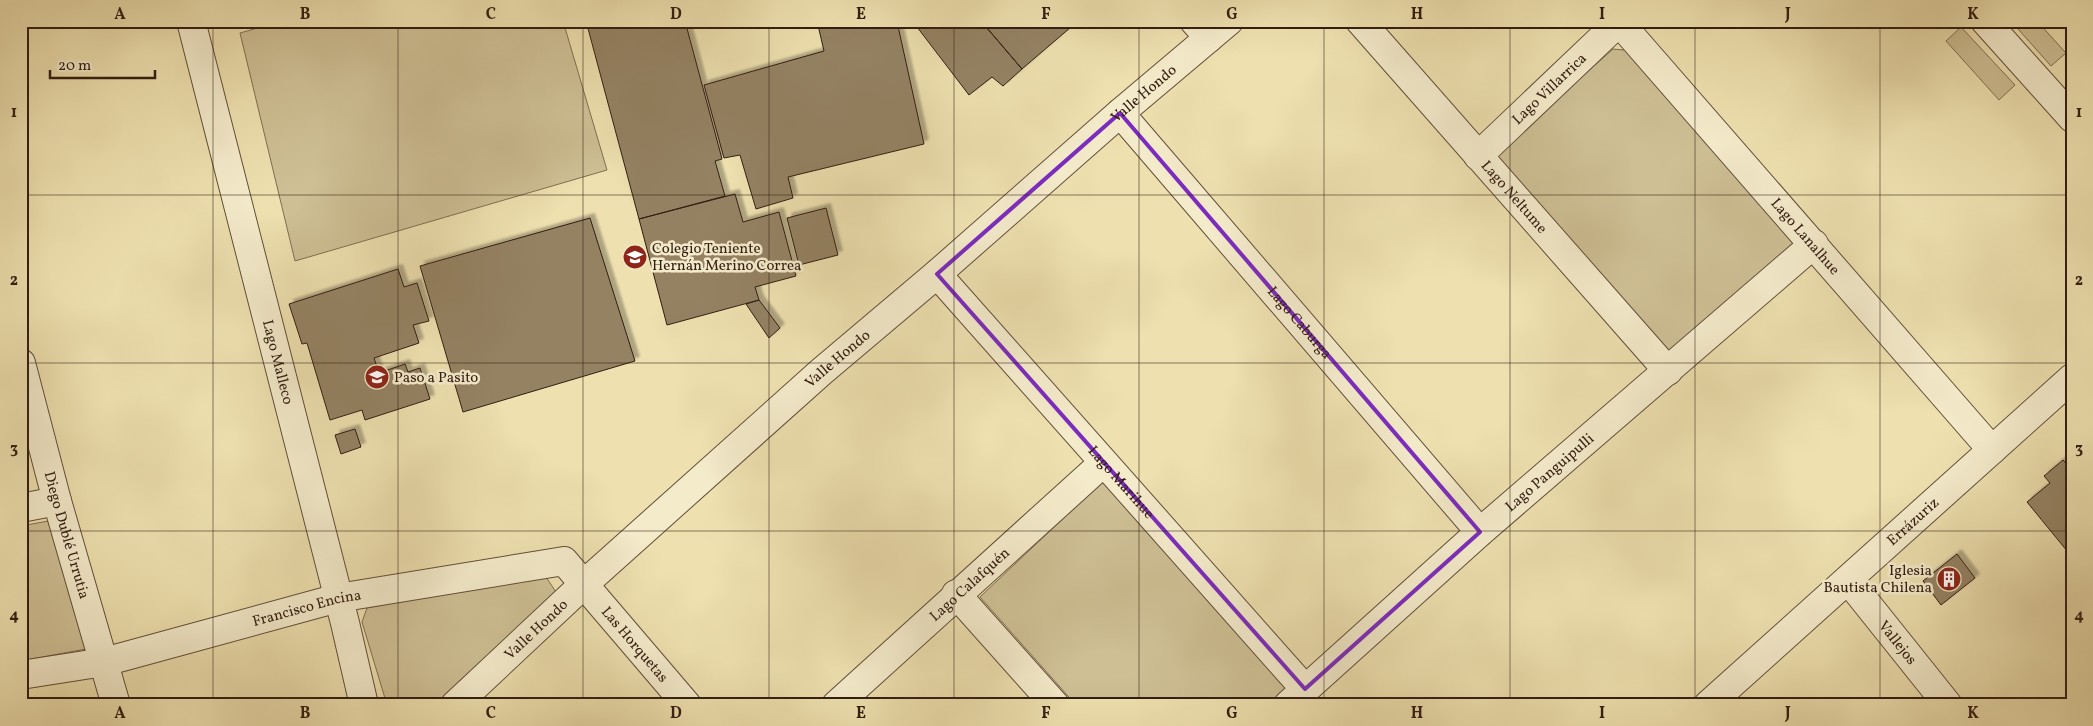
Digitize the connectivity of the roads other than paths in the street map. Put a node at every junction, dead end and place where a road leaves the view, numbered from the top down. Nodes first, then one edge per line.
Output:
1 (191, 21) edge
2 (1230, 21) edge
3 (1360, 21) edge
4 (1985, 21) edge
5 (1619, 22) edge
6 (1201, 30) edge
7 (1120, 113) junction
8 (2072, 118) edge
9 (1478, 156) junction
10 (1814, 244) junction
11 (937, 274) junction
12 (21, 363) edge
13 (1668, 371) junction
14 (2072, 378) edge
15 (1992, 450) junction
16 (1104, 463) junction
17 (57, 501) junction
18 (21, 508) edge
19 (1480, 532) junction
20 (1848, 580) junction
21 (583, 585) junction
22 (956, 594) junction
23 (338, 598) junction
24 (104, 662) junction
25 (21, 675) edge
26 (1296, 697) edge
27 (116, 705) edge
28 (364, 705) edge
29 (455, 705) edge
30 (688, 705) edge
31 (836, 705) edge
32 (1055, 705) edge
33 (1708, 705) edge
34 (1948, 705) edge

1 - 23 street, Lago Malleco
2 - 6 street, Valle Hondo
3 - 9 street, Lago Neltume
4 - 8 street
5 - 9 street, Lago Villarrica
5 - 10 street, Lago Lanalhue
6 - 7 street, Valle Hondo
7 - 11 street, Valle Hondo
7 - 19 street, Lago Caburga
9 - 13 street, Lago Neltume
10 - 13 street, Lago Panguipulli
10 - 15 street, Lago Lanalhue
11 - 16 street, Lago Marihue
11 - 21 street, Valle Hondo
12 - 17 street, Diego Dublé Urrutia
13 - 19 street, Lago Panguipulli
14 - 15 street, Errázuriz
15 - 20 street, Errázuriz
16 - 22 street, Lago Calafquén
16 - 26 street, Lago Marihue
17 - 18 street
17 - 24 street, Diego Dublé Urrutia
19 - 26 street, Lago Panguipulli
20 - 33 street, Errázuriz
20 - 34 street, Vallejos
21 - 23 street, Francisco Encina
21 - 29 street, Valle Hondo
21 - 30 street, Las Horquetas
22 - 31 street, Lago Calafquén
22 - 32 street
23 - 24 street, Francisco Encina
23 - 28 street, Lago Malleco
24 - 25 street, Francisco Encina
24 - 27 street, Diego Dublé Urrutia

